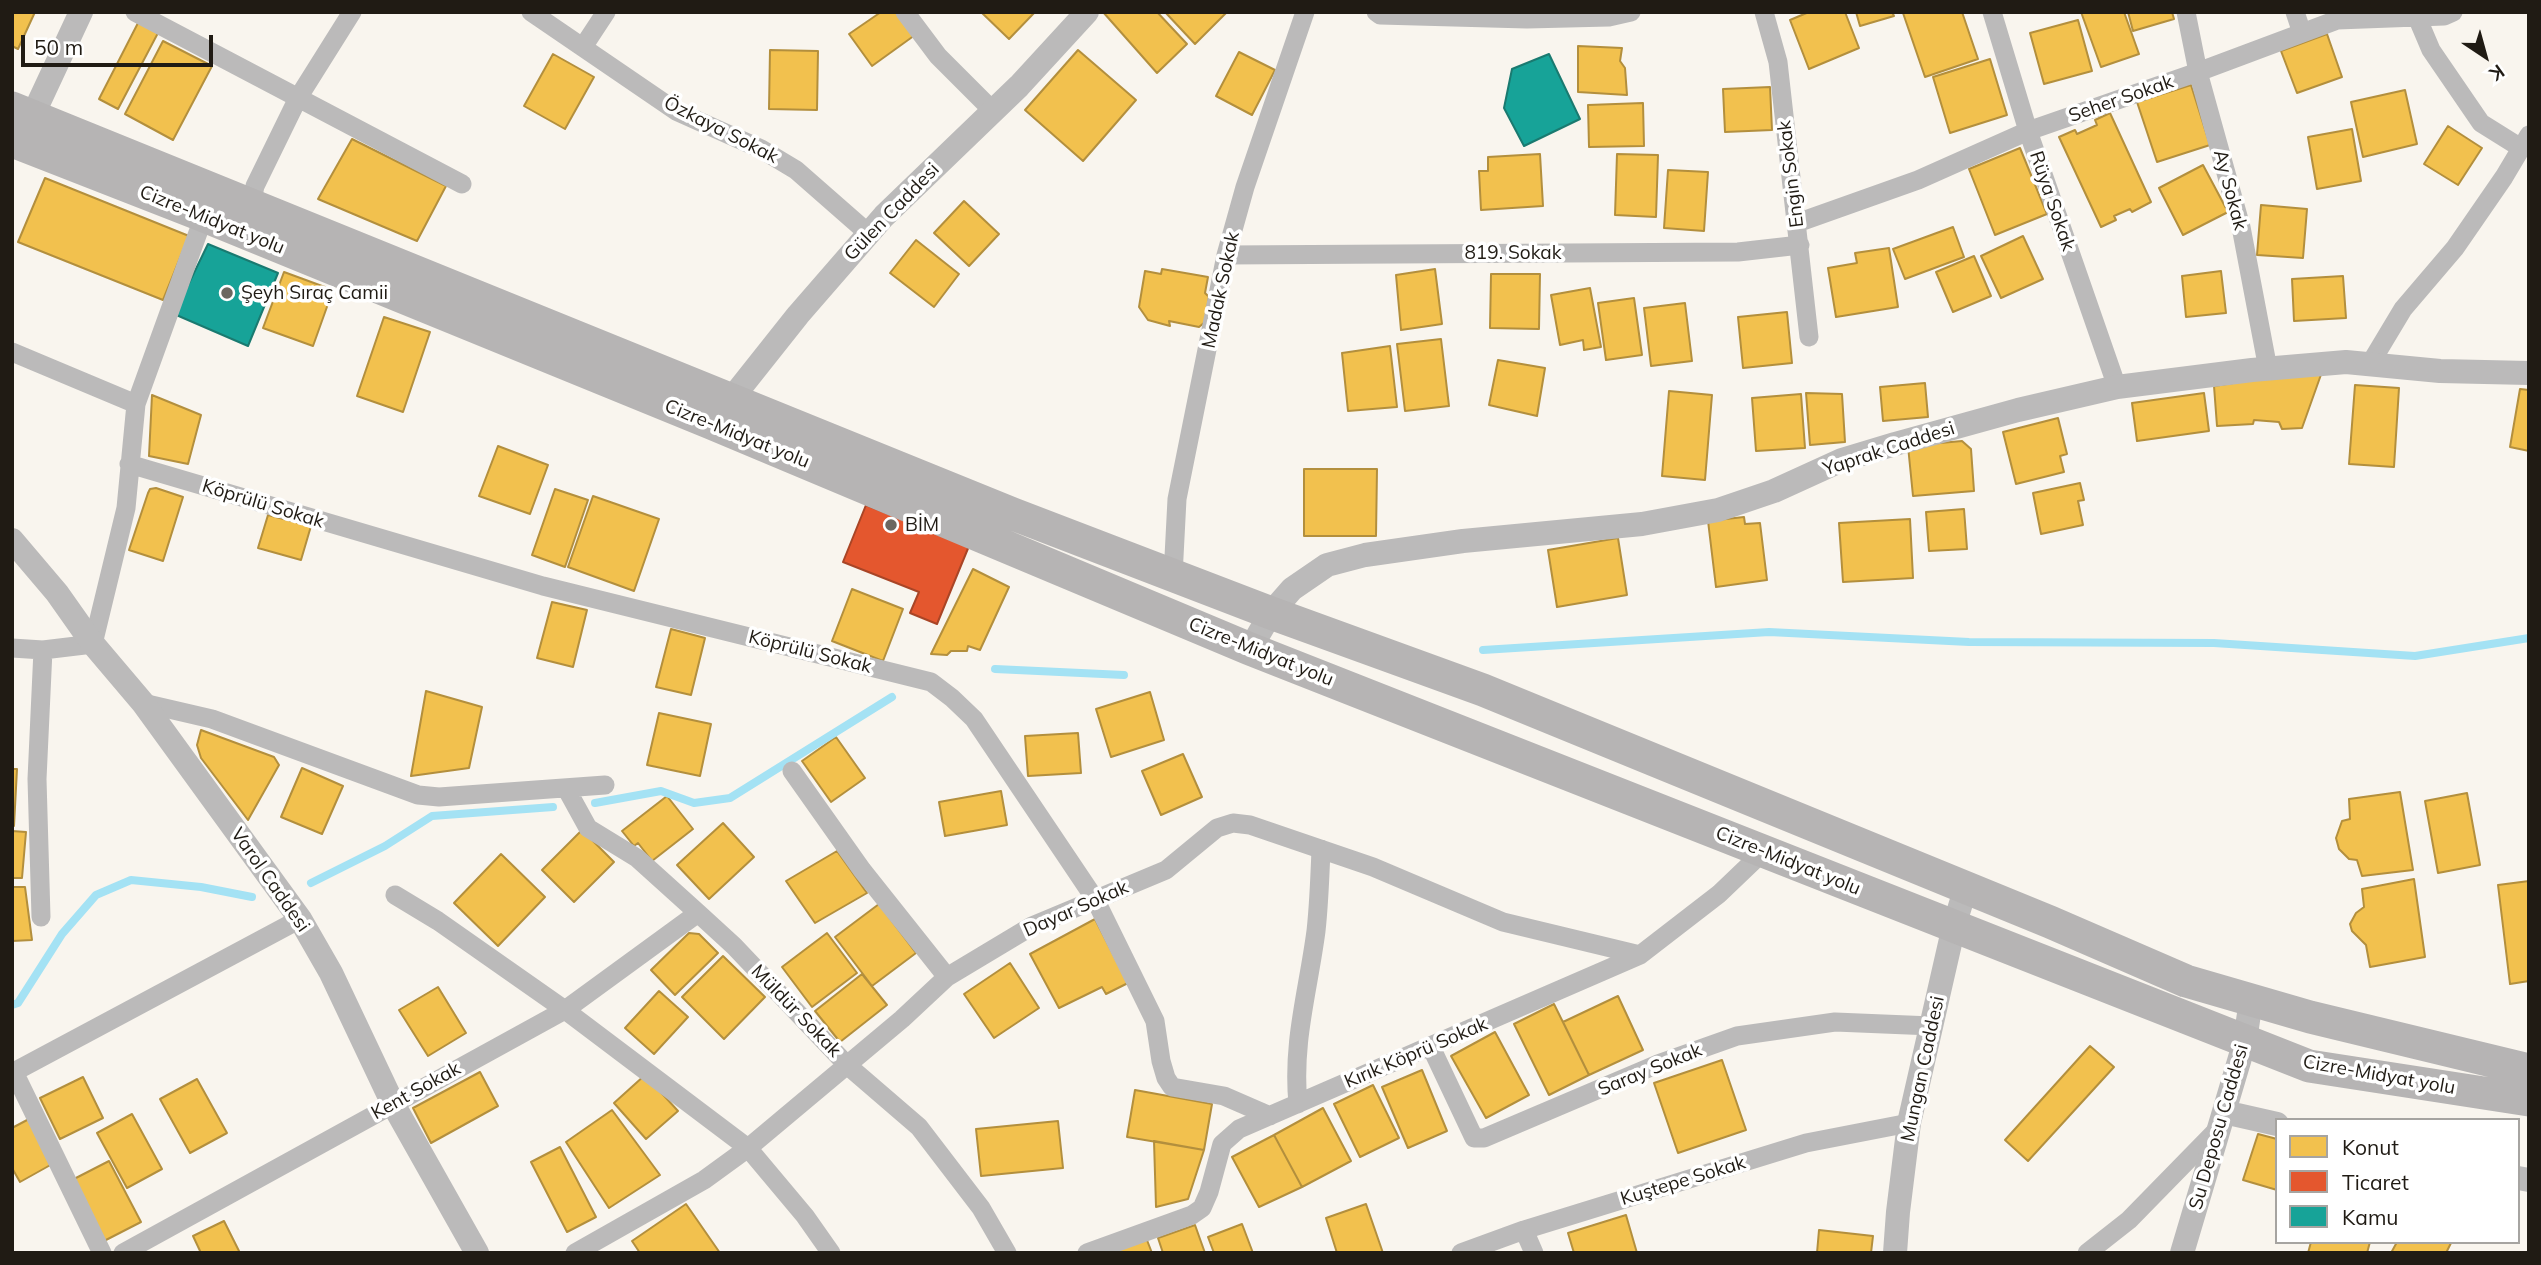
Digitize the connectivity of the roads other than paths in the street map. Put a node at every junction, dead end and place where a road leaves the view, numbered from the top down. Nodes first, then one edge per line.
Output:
1 (81, 12) edge
2 (135, 12) edge
3 (352, 12) edge
4 (531, 12) edge
5 (606, 12) edge
6 (905, 12) edge
7 (1087, 12) edge
8 (1305, 12) edge
9 (1376, 12) edge
10 (1631, 12) edge
11 (1764, 12) edge
12 (1992, 12) edge
13 (2186, 12) edge
14 (2295, 12) edge
15 (2453, 12) edge
16 (2417, 17) junction
17 (2302, 33) junction
18 (583, 47) junction
19 (2198, 72) junction
20 (298, 98) junction
21 (993, 111) junction
22 (19, 127) edge
23 (2028, 131) junction
24 (2525, 141) edge
25 (462, 184) dead end
26 (251, 206) junction
27 (204, 216) junction
28 (1797, 223) junction
29 (869, 234) junction
30 (1800, 245) junction
31 (1226, 255) junction
32 (1809, 337) dead end
33 (12, 352) edge
34 (2370, 364) junction
35 (2268, 369) junction
36 (2529, 373) edge
37 (2117, 387) junction
38 (136, 404) junction
39 (721, 412) junction
40 (129, 464) junction
41 (12, 540) edge
42 (1173, 576) junction
43 (1271, 613) junction
44 (93, 644) junction
45 (12, 648) edge
46 (1250, 649) junction
47 (43, 650) junction
48 (144, 703) junction
49 (792, 771) dead end
50 (605, 785) dead end
51 (566, 788) junction
52 (1321, 849) junction
53 (1764, 852) junction
54 (1966, 887) junction
55 (394, 895) dead end
56 (1094, 899) junction
57 (698, 913) junction
58 (41, 917) dead end
59 (300, 919) junction
60 (1954, 926) junction
61 (1640, 955) junction
62 (947, 977) junction
63 (2251, 1000) junction
64 (565, 1010) junction
65 (1932, 1026) junction
66 (2245, 1041) junction
67 (1431, 1047) junction
68 (847, 1065) junction
69 (2529, 1069) edge
70 (13, 1073) edge
71 (2529, 1100) edge
72 (393, 1104) junction
73 (1298, 1104) junction
74 (1270, 1116) junction
75 (2221, 1120) junction
76 (1909, 1123) junction
77 (2275, 1124) edge
78 (748, 1148) junction
79 (1524, 1230) junction
80 (2188, 1251) edge
81 (102, 1253) edge
82 (122, 1253) edge
83 (477, 1253) edge
84 (575, 1253) edge
85 (831, 1253) edge
86 (1007, 1253) edge
87 (1087, 1253) edge
88 (1461, 1253) edge
89 (1534, 1253) edge
90 (1895, 1253) edge
91 (2087, 1253) edge

1 - 22 street
2 - 20 street
3 - 20 street
4 - 18 street, Özkaya Sokak
5 - 18 street
6 - 21 street
7 - 21 street, Gülen Caddesi
8 - 31 street, Madak Sokak
9 - 10 street
11 - 28 street, Engin Sokak
12 - 23 street, Rüya Sokak
13 - 19 street, Ay Sokak
14 - 17 street
15 - 16 street, Seher Sokak
16 - 17 street, Seher Sokak
16 - 24 street
17 - 19 street, Seher Sokak
18 - 29 street, Özkaya Sokak
19 - 23 street, Seher Sokak
19 - 35 street, Ay Sokak
20 - 25 street
20 - 26 street
21 - 29 street, Gülen Caddesi
22 - 26 highway, Cizre-Midyat yolu
22 - 27 highway, Cizre-Midyat yolu
23 - 28 street, Seher Sokak
23 - 37 street, Rüya Sokak
24 - 34 street
26 - 39 highway, Cizre-Midyat yolu
27 - 38 street
27 - 39 highway, Cizre-Midyat yolu
28 - 30 street, Engin Sokak
29 - 39 street, Gülen Caddesi
30 - 31 street, 819. Sokak
30 - 32 street, Engin Sokak
31 - 42 street, Madak Sokak
33 - 38 street
34 - 35 street, Yaprak Caddesi
34 - 36 street, Yaprak Caddesi
35 - 37 street, Yaprak Caddesi
37 - 43 street, Yaprak Caddesi
38 - 40 street
39 - 42 highway, Cizre-Midyat yolu
39 - 46 highway, Cizre-Midyat yolu
40 - 44 street
40 - 56 street, Köprülü Sokak
41 - 44 street, Varol Caddesi
42 - 43 highway, Cizre-Midyat yolu
43 - 46 street, Yaprak Caddesi
43 - 54 highway, Cizre-Midyat yolu
44 - 47 street
44 - 48 street, Varol Caddesi
45 - 47 street
46 - 53 highway, Cizre-Midyat yolu
47 - 58 street
48 - 51 street
48 - 59 street, Varol Caddesi
49 - 62 street
50 - 51 street
51 - 57 street, Müldür Sokak
52 - 56 street, Dayar Sokak
52 - 61 street, Dayar Sokak
52 - 73 street
53 - 60 highway, Cizre-Midyat yolu
53 - 61 street, Kırık Köprü Sokak
54 - 60 street, Mungan Caddesi
54 - 63 highway, Cizre-Midyat yolu
55 - 64 street
56 - 62 street, Dayar Sokak
56 - 74 street, Köprülü Sokak
57 - 64 street, Kent Sokak
57 - 68 street, Müldür Sokak
59 - 70 street
59 - 72 street, Varol Caddesi
60 - 65 street, Mungan Caddesi
60 - 66 highway, Cizre-Midyat yolu
61 - 67 street, Kırık Köprü Sokak
62 - 68 street, Dayar Sokak
63 - 66 street, Su Deposu Caddesi
63 - 69 highway, Cizre-Midyat yolu
64 - 72 street, Kent Sokak
64 - 78 street
65 - 67 street, Saray Sokak
65 - 76 street, Mungan Caddesi
66 - 71 highway, Cizre-Midyat yolu
66 - 75 street, Su Deposu Caddesi
67 - 73 street, Kırık Köprü Sokak
68 - 78 street, Dayar Sokak
68 - 86 street, Müldür Sokak
70 - 81 street
72 - 82 street, Kent Sokak
72 - 83 street, Varol Caddesi
73 - 74 street, Kırık Köprü Sokak
74 - 87 street, Kırık Köprü Sokak
75 - 77 street
75 - 80 street, Su Deposu Caddesi
75 - 91 street
76 - 79 street, Kuştepe Sokak
76 - 90 street, Mungan Caddesi
78 - 84 street, Dayar Sokak
78 - 85 street
79 - 88 street, Kuştepe Sokak
79 - 89 street

